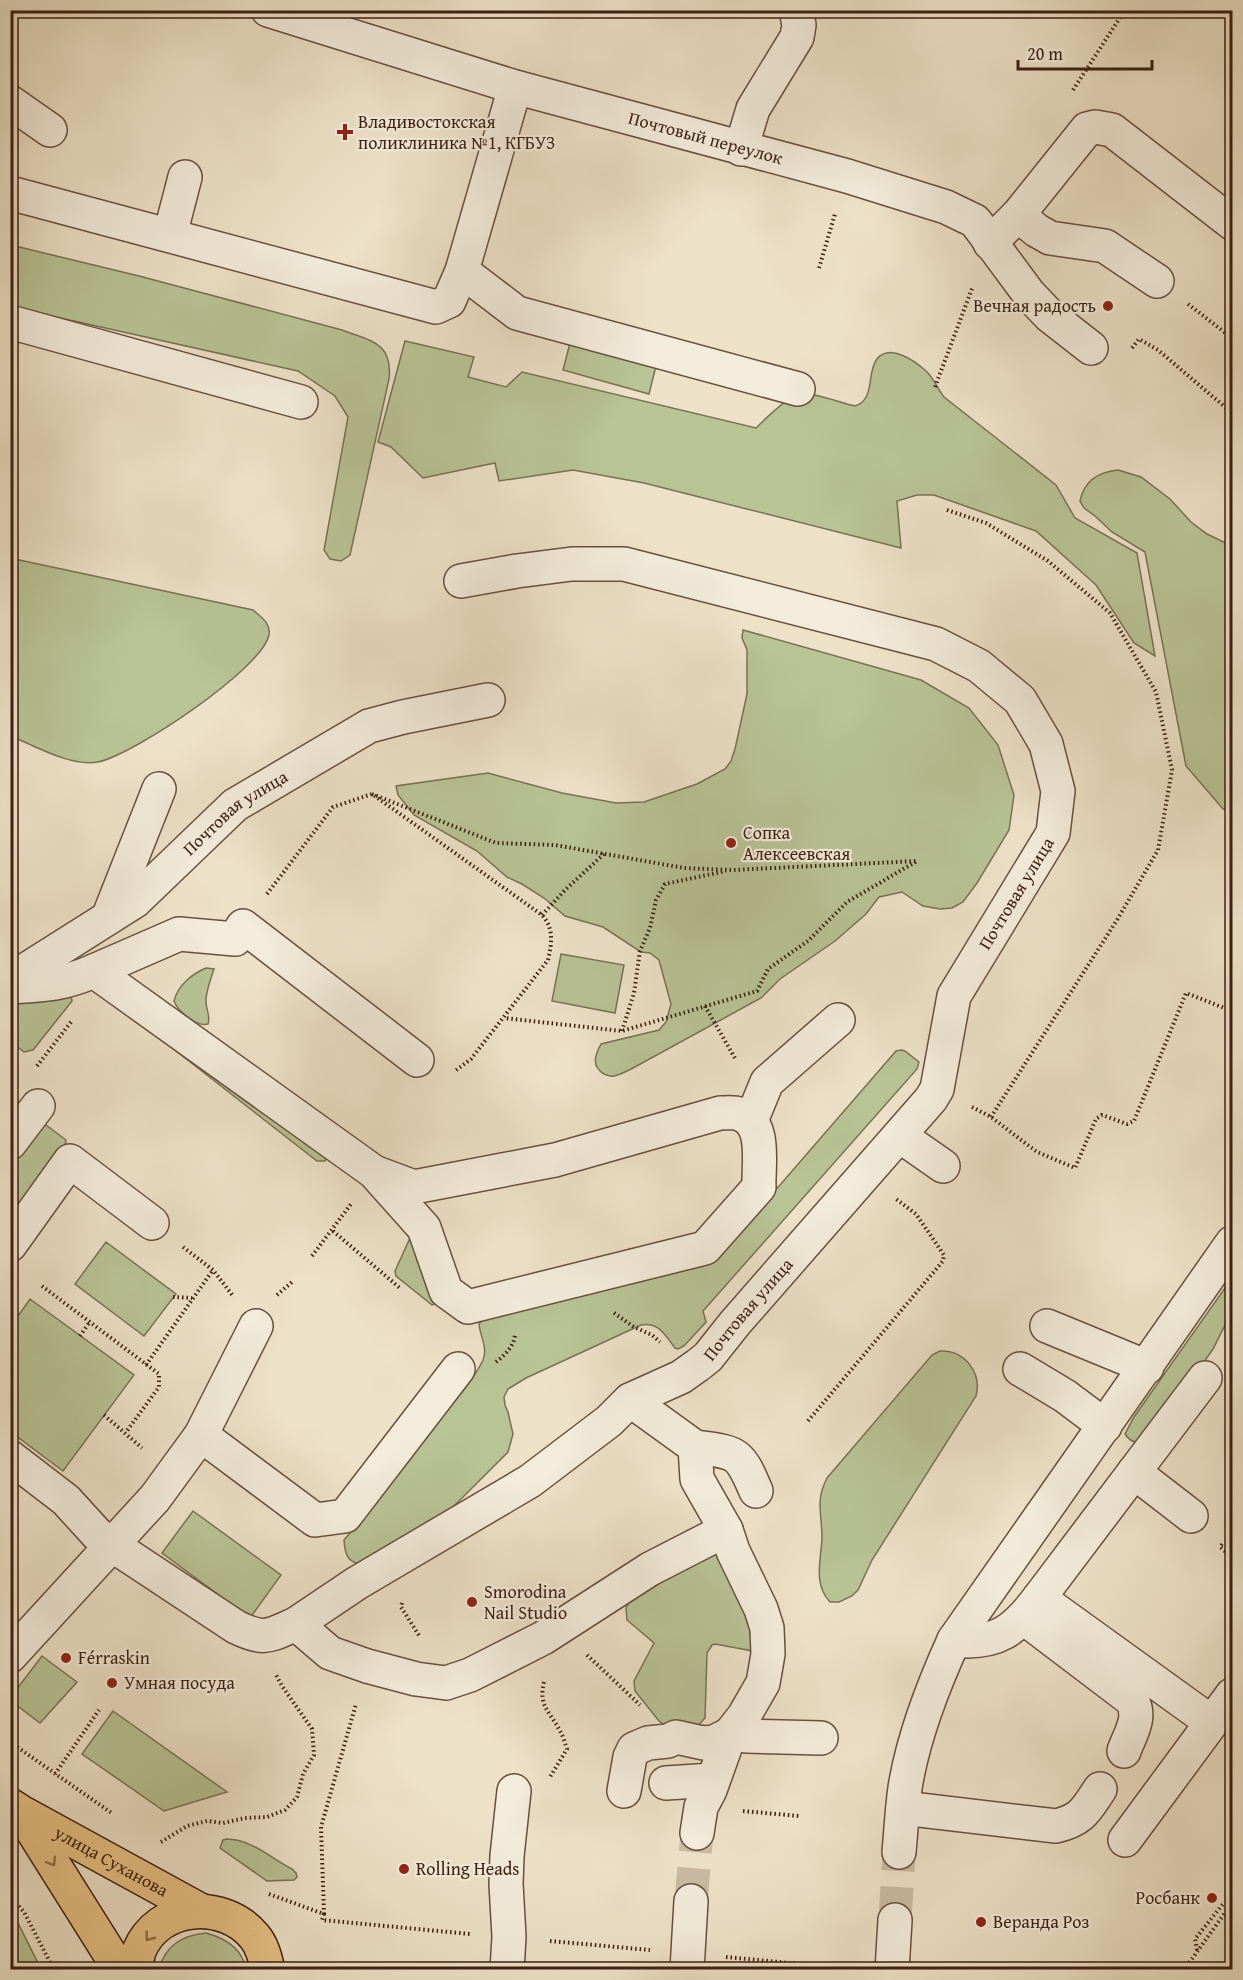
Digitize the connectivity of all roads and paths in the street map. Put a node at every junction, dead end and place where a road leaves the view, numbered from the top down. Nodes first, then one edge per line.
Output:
1 (796, 10) edge
2 (1125, 10) edge
3 (271, 11) edge
4 (515, 87) junction
5 (1070, 95) dead end
6 (10, 102) edge
7 (50, 130) dead end
8 (741, 149) junction
9 (847, 176) junction
10 (185, 177) dead end
11 (10, 194) edge
12 (1018, 215) junction
13 (1233, 223) edge
14 (170, 235) junction
15 (990, 243) junction
16 (819, 268) dead end
17 (462, 271) junction
18 (1157, 281) joint
19 (10, 322) edge
20 (1233, 338) edge
21 (1091, 348) joint
22 (935, 387) dead end
23 (798, 389) dead end
24 (301, 402) dead end
25 (1233, 413) edge
26 (1233, 450) edge
27 (1233, 473) edge
28 (947, 510) dead end
29 (461, 581) dead end
30 (488, 700) dead end
31 (159, 789) dead end
32 (372, 794) junction
33 (605, 853) junction
34 (733, 870) junction
35 (542, 915) junction
36 (108, 918) junction
37 (234, 925) junction
38 (94, 971) junction
39 (10, 980) edge
40 (10, 987) edge
41 (1233, 1011) edge
42 (504, 1018) junction
43 (838, 1020) dead end
44 (72, 1021) dead end
45 (622, 1030) junction
46 (417, 1060) joint
47 (937, 1089) junction
48 (38, 1106) joint
49 (991, 1117) junction
50 (751, 1121) junction
51 (900, 1136) junction
52 (10, 1143) edge
53 (943, 1166) dead end
54 (374, 1172) junction
55 (813, 1207) dead end
56 (916, 1214) dead end
57 (152, 1223) joint
58 (1233, 1243) edge
59 (10, 1245) edge
60 (312, 1256) dead end
61 (213, 1270) junction
62 (570, 1280) junction
63 (42, 1286) dead end
64 (403, 1290) dead end
65 (173, 1297) dead end
66 (193, 1298) junction
67 (89, 1323) junction
68 (735, 1323) junction
69 (256, 1326) joint
70 (1047, 1326) dead end
71 (80, 1336) dead end
72 (146, 1365) junction
73 (1147, 1367) junction
74 (458, 1369) dead end
75 (1020, 1369) dead end
76 (1204, 1378) dead end
77 (639, 1395) junction
78 (808, 1421) dead end
79 (1105, 1426) junction
80 (126, 1432) dead end
81 (201, 1436) junction
82 (695, 1447) junction
83 (10, 1457) edge
84 (1134, 1472) junction
85 (756, 1491) dead end
86 (1191, 1516) dead end
87 (726, 1530) junction
88 (112, 1545) junction
89 (1032, 1608) junction
90 (296, 1624) junction
91 (564, 1626) junction
92 (954, 1640) junction
93 (533, 1644) junction
94 (10, 1656) edge
95 (367, 1666) junction
96 (282, 1686) dead end
97 (1233, 1695) edge
98 (99, 1710) dead end
99 (1211, 1722) junction
100 (730, 1734) junction
101 (676, 1737) junction
102 (821, 1738) dead end
103 (10, 1742) edge
104 (1124, 1751) dead end
105 (55, 1774) junction
106 (713, 1780) junction
107 (666, 1783) dead end
108 (529, 1789) joint
109 (1100, 1789) dead end
110 (624, 1791) dead end
111 (903, 1808) junction
112 (16, 1809) edge
113 (120, 1818) dead end
114 (697, 1833) tunnel mouth
115 (1125, 1840) dead end
116 (167, 1849) dead end
117 (899, 1852) tunnel mouth
118 (259, 1890) dead end
119 (10, 1896) edge
120 (691, 1901) tunnel mouth
121 (1232, 1904) edge
122 (200, 1910) junction
123 (324, 1914) junction
124 (1204, 1917) dead end
125 (895, 1920) tunnel mouth
126 (1209, 1921) junction
127 (255, 1936) junction
128 (509, 1937) junction
129 (1197, 1951) junction
130 (687, 1962) edge
131 (54, 1970) edge
132 (120, 1970) edge
133 (136, 1970) edge
134 (268, 1970) edge
135 (291, 1970) edge
136 (507, 1970) edge
137 (860, 1970) edge
138 (892, 1970) edge
139 (1184, 1970) edge

1 - 8 street
2 - 5 path
3 - 4 street, Почтовый переулок
4 - 8 street, Почтовый переулок
4 - 17 street
6 - 7 street
8 - 9 street, Почтовый переулок
9 - 15 street, Почтовый переулок
9 - 16 path
10 - 14 street
11 - 14 street
12 - 13 street
12 - 15 street
12 - 18 street
14 - 17 street
15 - 21 street, Почтовый переулок
15 - 22 path
17 - 23 street
18 - 20 path
19 - 24 street
21 - 25 path
26 - 27 path
28 - 49 path
29 - 47 street, Почтовая улица
30 - 36 street, Почтовая улица
31 - 36 street
32 - 33 path
32 - 35 path
32 - 37 path
33 - 34 path
33 - 35 path
34 - 45 path
34 - 45 path
35 - 42 path
36 - 39 street, Почтовая улица
37 - 38 street
37 - 46 street
38 - 40 street
38 - 54 street
41 - 49 path
42 - 45 path
42 - 46 path
43 - 50 street
44 - 48 path
47 - 49 path
47 - 51 street, Почтовая улица
48 - 52 street
50 - 54 street
50 - 62 street
51 - 53 street
51 - 68 street, Почтовая улица
54 - 62 street
55 - 68 street
56 - 78 path
57 - 59 street
57 - 61 path
58 - 73 street
60 - 64 path
61 - 66 path
61 - 69 path
62 - 77 path
63 - 67 path
65 - 66 path
66 - 72 path
67 - 71 path
67 - 72 path
68 - 77 street, Почтовая улица
69 - 81 street
70 - 73 street
72 - 80 path
73 - 79 street
74 - 81 street
75 - 79 street
76 - 84 street
77 - 82 street
77 - 90 street
79 - 92 street
81 - 88 street
82 - 85 street
82 - 87 street
83 - 88 street
84 - 86 street
84 - 89 street
87 - 91 street
87 - 100 street
88 - 90 street
88 - 94 street
89 - 92 street
89 - 99 street
89 - 104 street
90 - 95 street
91 - 93 street
91 - 101 path
92 - 111 street
93 - 95 street
93 - 108 path
95 - 123 path
96 - 116 path
97 - 99 street
98 - 105 path
99 - 115 street
100 - 101 street
100 - 102 street
100 - 106 street
101 - 110 street
103 - 105 path
105 - 113 path
106 - 107 street
106 - 114 street
108 - 128 street
109 - 111 street
111 - 117 street
112 - 122 main road, улица Суханова
112 -> 132 main road, улица Суханова
118 - 123 path
119 - 131 path
120 - 130 street
121 - 126 path
121 - 129 path
122 - 127 main road
122 -> 133 main road
123 - 128 path
124 - 126 path
125 - 138 street
126 - 129 path
127 - 134 main road
127 - 135 main road
128 - 130 path
128 - 136 street
129 - 139 path
130 - 137 path

